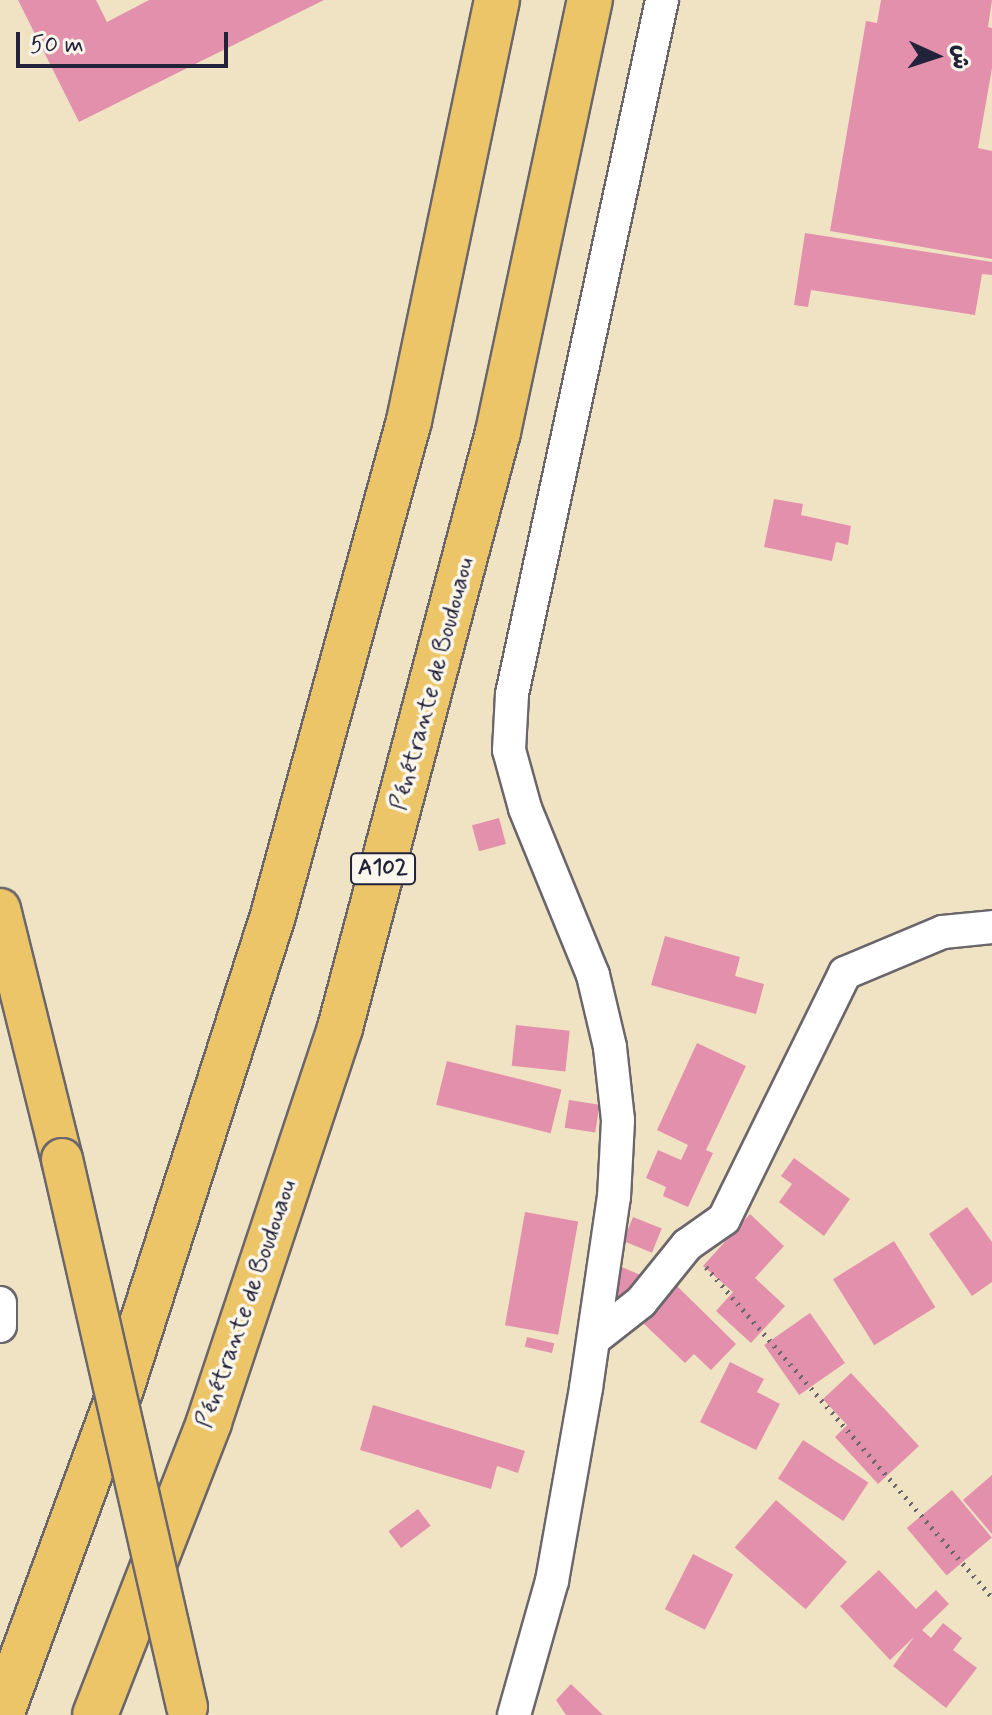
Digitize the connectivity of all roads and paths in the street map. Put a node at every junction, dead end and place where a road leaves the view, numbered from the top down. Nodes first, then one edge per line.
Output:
1 (497, 0) edge
2 (590, 0) edge
3 (662, 0) edge
4 (0, 909) edge
5 (992, 927) edge
6 (687, 1245) junction
7 (0, 1303) edge
8 (0, 1326) edge
9 (594, 1339) junction
10 (992, 1597) edge
11 (188, 1711) edge
12 (1, 1715) edge
13 (95, 1715) edge
14 (514, 1715) edge

1 - 12 highway
2 - 13 highway, Pénétrante de Boudouaou / A102
3 - 9 street
4 - 11 main road, bridge
5 - 6 street
6 - 9 street
6 - 10 path
7 - 8 street
9 - 14 street

